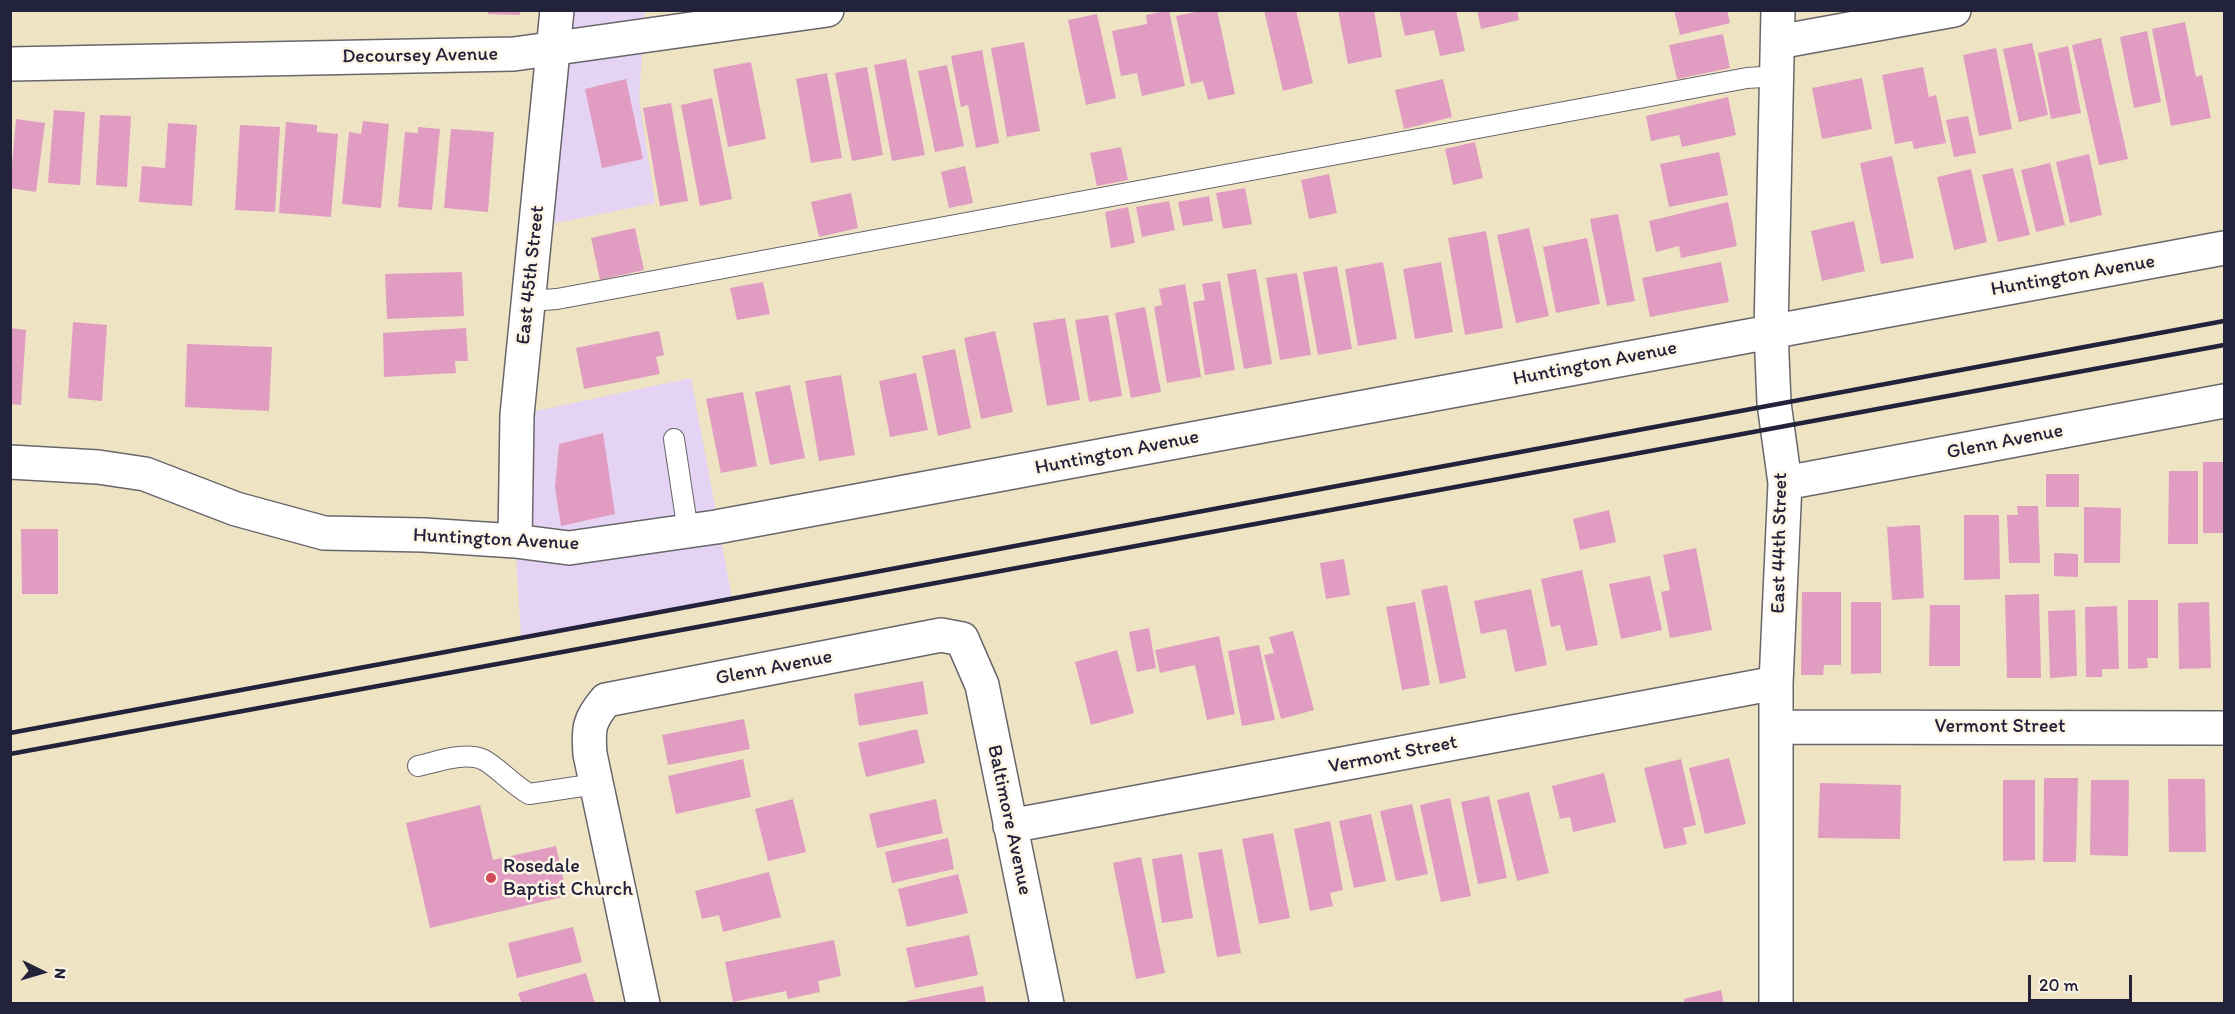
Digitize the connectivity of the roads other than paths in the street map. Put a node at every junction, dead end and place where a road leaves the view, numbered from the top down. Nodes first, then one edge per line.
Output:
1 (557, 10) edge
2 (827, 10) edge
3 (1954, 10) edge
4 (1778, 26) edge
5 (555, 47) junction
6 (10, 64) edge
7 (1777, 76) junction
8 (2224, 248) edge
9 (529, 301) junction
10 (1771, 331) junction
11 (2224, 401) edge
12 (674, 438) dead end
13 (10, 462) edge
14 (1785, 483) junction
15 (688, 532) junction
16 (515, 541) junction
17 (962, 639) joint
18 (1776, 683) junction
19 (1776, 727) junction
20 (2224, 728) edge
21 (418, 766) dead end
22 (596, 784) junction
23 (1010, 826) junction
24 (643, 1004) edge
25 (1047, 1004) edge
26 (1776, 1004) edge

1 - 5 street, East 45th Street
2 - 5 street, Decoursey Avenue
3 - 4 street
4 - 7 street, East 44th Street
5 - 6 street, Decoursey Avenue
5 - 9 street, East 45th Street
7 - 9 lane
7 - 10 street, East 44th Street
8 - 10 street, Huntington Avenue
9 - 16 street, East 45th Street
10 - 14 street, East 44th Street
10 - 15 street, Huntington Avenue
11 - 14 street, Glenn Avenue
12 - 15 lane
13 - 16 street, Huntington Avenue
14 - 18 street, East 44th Street
15 - 16 street, Huntington Avenue
17 - 22 street, Glenn Avenue
17 - 23 street, Baltimore Avenue
18 - 19 street, East 44th Street
18 - 23 street, Vermont Street
19 - 20 street, Vermont Street
19 - 26 street, East 44th Street
21 - 22 lane
22 - 24 street
23 - 25 street, Baltimore Avenue

